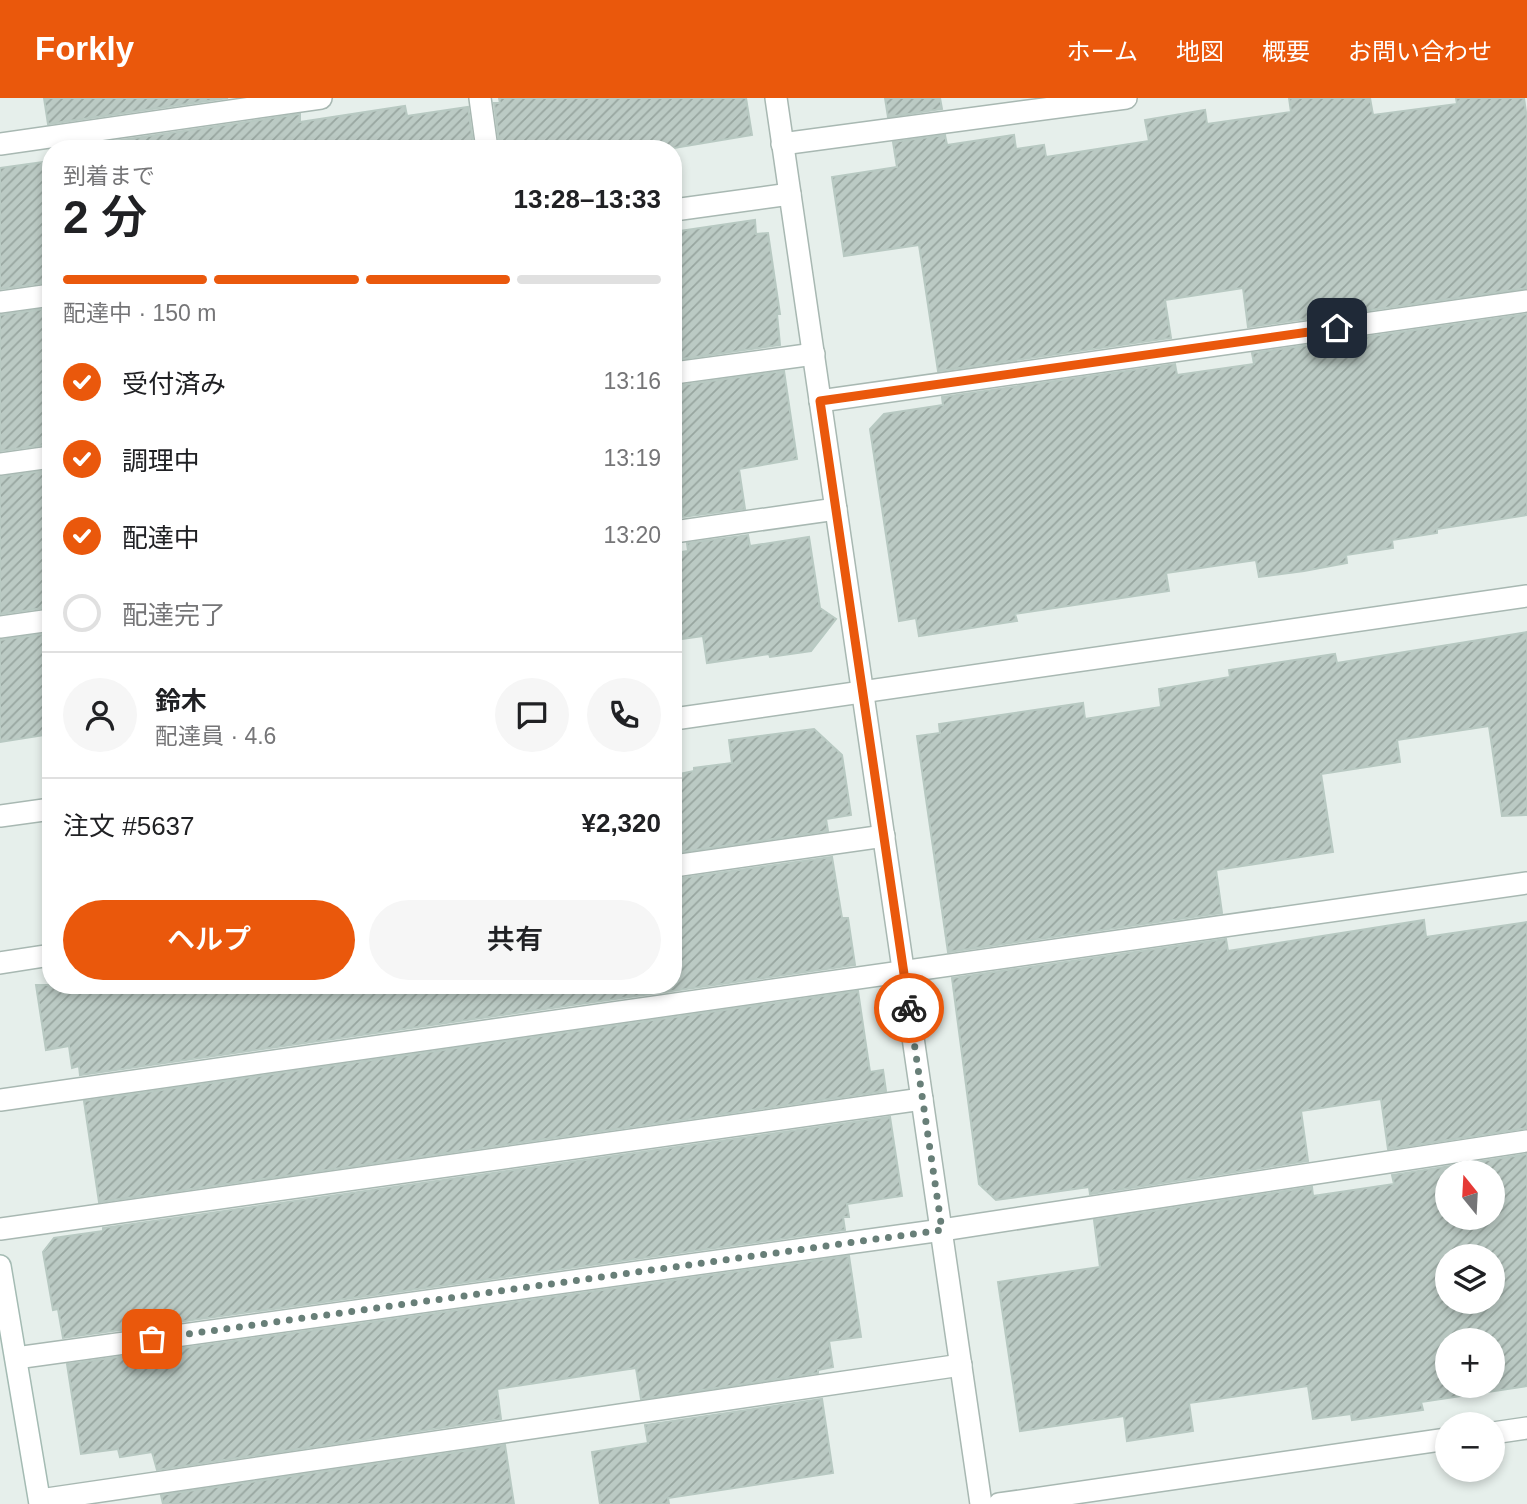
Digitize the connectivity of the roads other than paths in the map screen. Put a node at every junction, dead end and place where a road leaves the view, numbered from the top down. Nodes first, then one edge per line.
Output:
1 (321, 98) edge
2 (480, 98) edge
3 (776, 98) edge
4 (1126, 98) edge
5 (486, 140) edge
6 (0, 144) edge
7 (782, 144) junction
8 (790, 194) junction
9 (682, 209) edge
10 (42, 296) edge
11 (1527, 301) edge
12 (0, 302) edge
13 (814, 354) junction
14 (682, 372) edge
15 (820, 401) junction
16 (42, 458) edge
17 (0, 464) edge
18 (836, 509) junction
19 (682, 531) edge
20 (1527, 596) edge
21 (42, 621) edge
22 (0, 627) edge
23 (863, 692) junction
24 (682, 718) edge
25 (42, 810) edge
26 (0, 816) edge
27 (884, 836) junction
28 (682, 865) edge
29 (1527, 883) edge
30 (42, 957) edge
31 (0, 963) edge
32 (904, 971) junction
33 (922, 1099) junction
34 (0, 1100) edge
35 (1527, 1141) edge
36 (0, 1229) edge
37 (942, 1230) junction
38 (0, 1266) edge
39 (16, 1358) junction
40 (961, 1365) junction
41 (1527, 1428) edge
42 (1505, 1431) edge
43 (1435, 1441) edge
44 (40, 1502) edge
45 (981, 1504) edge
46 (999, 1504) edge

1 - 6 street
2 - 5 street
3 - 7 street
4 - 7 street
7 - 8 street
8 - 9 street
8 - 13 street
10 - 12 street
11 - 15 street
13 - 14 street
13 - 15 street
15 - 18 street
16 - 17 street
18 - 19 street
18 - 23 street
20 - 23 street
21 - 22 street
23 - 24 street
23 - 27 street
25 - 26 street
27 - 28 street
27 - 32 street
29 - 32 street
30 - 31 street
32 - 33 street
32 - 34 street
33 - 36 street
33 - 37 street
35 - 37 street
37 - 39 street
37 - 40 street
38 - 39 street
39 - 44 street
40 - 44 street
40 - 45 street
41 - 42 street
43 - 46 street

